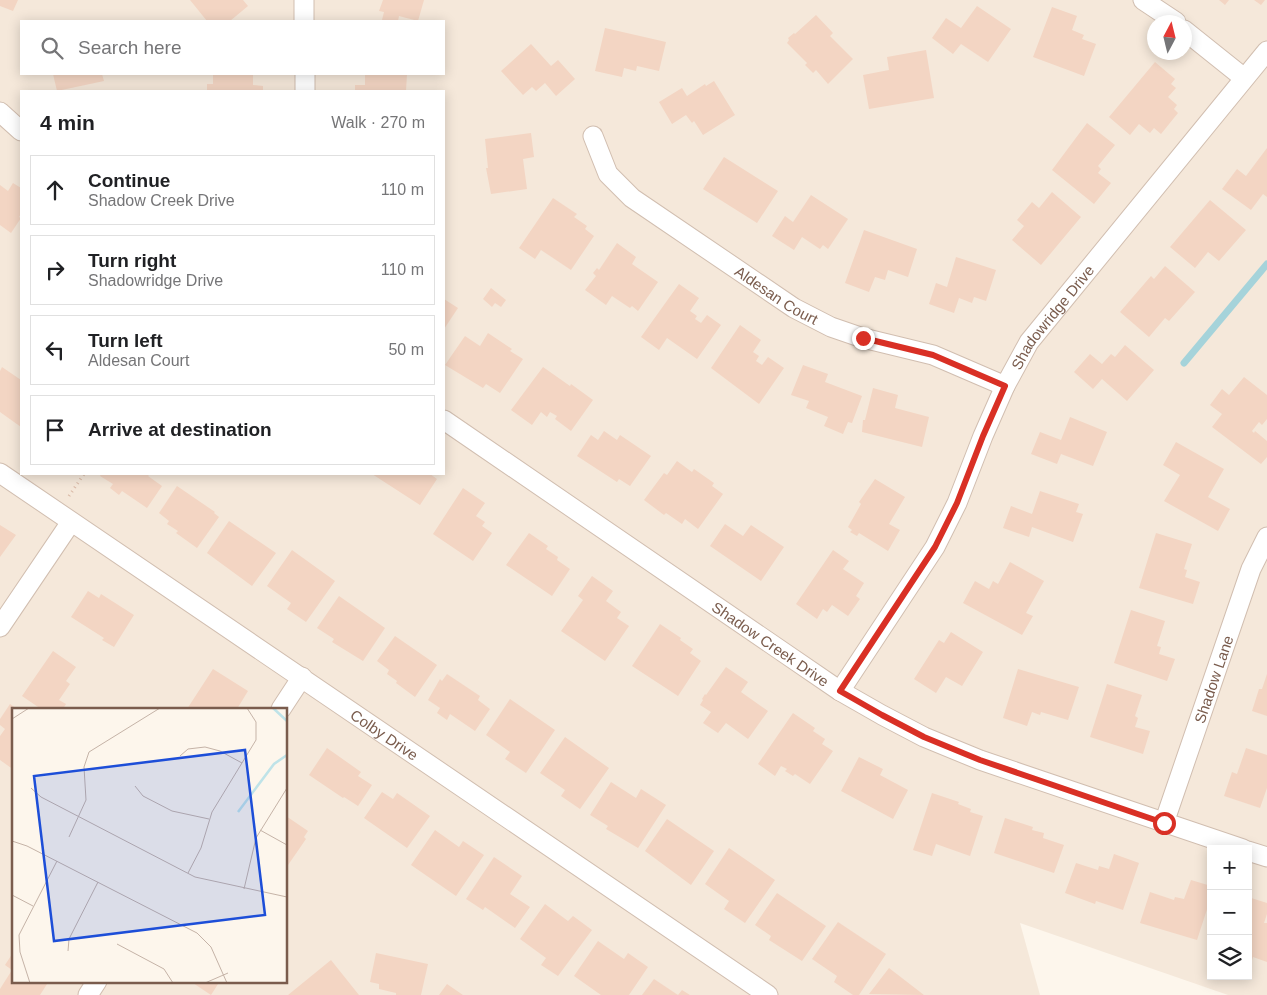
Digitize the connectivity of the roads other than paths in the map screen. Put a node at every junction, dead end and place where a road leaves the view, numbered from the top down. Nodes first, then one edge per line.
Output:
1 (304, 0) edge
2 (1143, 0) edge
3 (1166, 15) edge
4 (304, 20) edge
5 (1192, 36) edge
6 (1267, 51) edge
7 (305, 75) edge
8 (1244, 78) junction
9 (305, 90) edge
10 (0, 112) edge
11 (20, 130) edge
12 (593, 136) dead end
13 (1005, 386) junction
14 (445, 421) edge
15 (0, 473) edge
16 (64, 517) junction
17 (1267, 537) edge
18 (0, 627) edge
19 (302, 677) junction
20 (840, 691) junction
21 (282, 708) edge
22 (1164, 823) junction
23 (1230, 845) edge
24 (1252, 852) edge
25 (1267, 857) edge
26 (96, 982) edge
27 (88, 995) edge
28 (768, 995) edge

1 - 4 street
2 - 3 street
5 - 8 street
6 - 8 street, Shadowridge Drive
7 - 9 street
8 - 13 street, Shadowridge Drive
10 - 11 street
12 - 13 street, Aldesan Court
13 - 20 street, Shadowridge Drive
14 - 20 street, Shadow Creek Drive
15 - 16 street, Colby Drive
16 - 18 street
16 - 19 street, Colby Drive
17 - 22 street, Shadow Lane
19 - 21 street
19 - 28 street, Colby Drive
20 - 22 street, Shadow Creek Drive
22 - 23 street, Shadow Creek Drive
24 - 25 street
26 - 27 street

